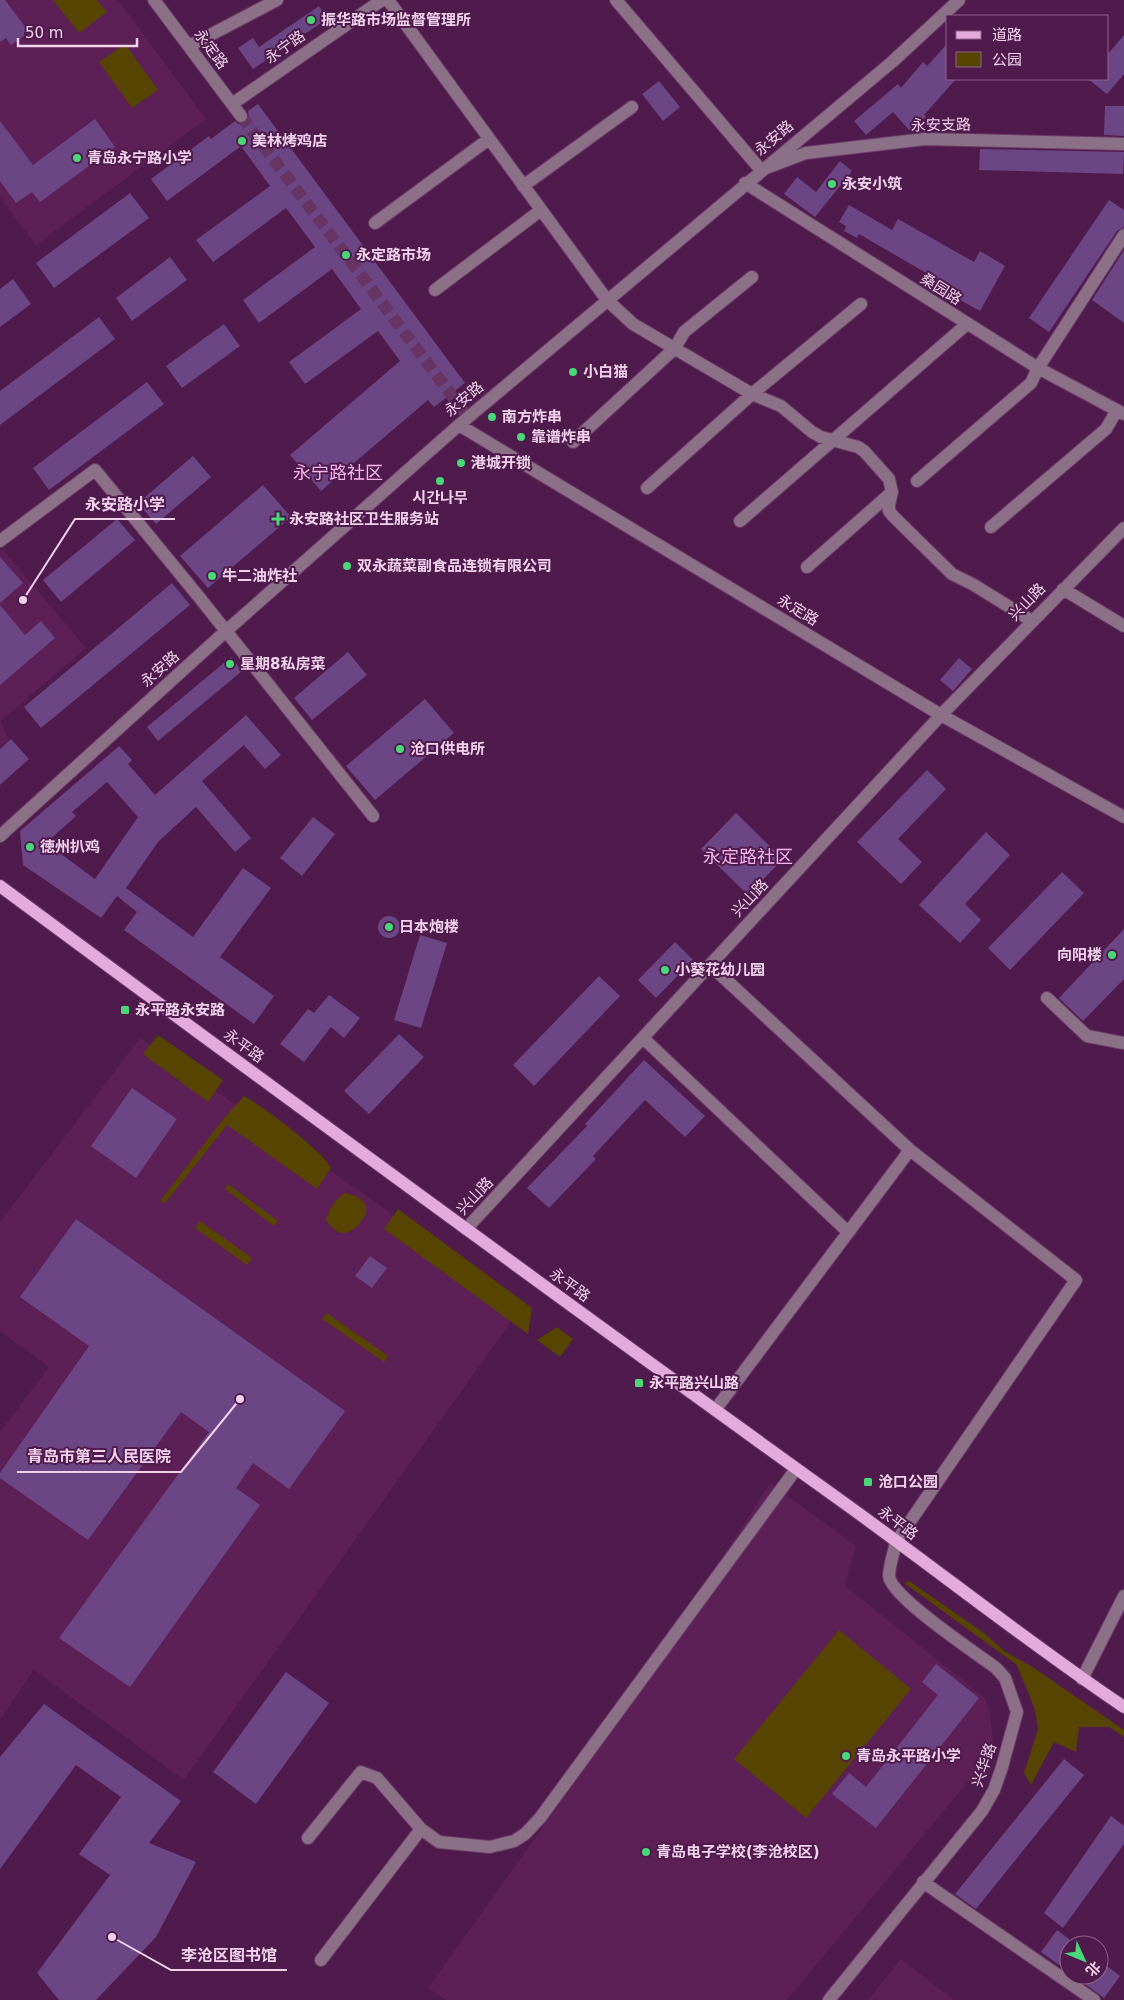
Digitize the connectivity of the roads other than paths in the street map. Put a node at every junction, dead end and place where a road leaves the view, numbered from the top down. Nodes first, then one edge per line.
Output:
1 (154, 0) edge
2 (277, 0) edge
3 (382, 0) edge
4 (388, 0) edge
5 (616, 0) edge
6 (959, 0) edge
7 (189, 46) junction
8 (232, 104) junction
9 (632, 107) dead end
10 (241, 116) tunnel mouth
11 (489, 139) junction
12 (1124, 144) edge
13 (761, 170) junction
14 (745, 183) junction
15 (524, 186) junction
16 (541, 210) junction
17 (375, 223) dead end
18 (1124, 236) edge
19 (752, 277) dead end
20 (435, 290) dead end
21 (607, 300) junction
22 (861, 304) dead end
23 (968, 324) junction
24 (675, 348) junction
25 (1038, 368) junction
26 (752, 394) junction
27 (1120, 412) edge
28 (459, 425) junction
29 (833, 440) junction
30 (573, 442) dead end
31 (917, 481) dead end
32 (647, 488) dead end
33 (892, 492) junction
34 (740, 521) dead end
35 (992, 526) dead end
36 (1124, 528) edge
37 (0, 541) edge
38 (806, 567) dead end
39 (1063, 589) junction
40 (1032, 621) junction
41 (1124, 626) edge
42 (226, 631) junction
43 (941, 715) junction
44 (373, 816) dead end
45 (1124, 817) edge
46 (0, 836) edge
47 (0, 886) edge
48 (710, 965) junction
49 (1047, 998) dead end
50 (643, 1038) junction
51 (1124, 1043) edge
52 (910, 1150) junction
53 (466, 1229) junction
54 (848, 1232) junction
55 (715, 1410) junction
56 (796, 1469) junction
57 (896, 1542) junction
58 (1124, 1596) edge
59 (1082, 1679) junction
60 (1124, 1707) edge
61 (420, 1829) junction
62 (308, 1838) dead end
63 (923, 1882) junction
64 (321, 1960) dead end
65 (829, 2000) edge
66 (1094, 2000) edge

1 - 7 street, 永定路
2 - 7 street
3 - 8 street, 永宁路
4 - 11 street
5 - 13 street
6 - 13 street, 永安路
7 - 8 street, 永定路
8 - 10 street, 永定路
9 - 15 street
11 - 15 street
11 - 17 street
12 - 13 street, 永安支路
13 - 14 street, 永安路
14 - 21 street, 永安路
14 - 23 street, 桑园路
15 - 16 street
16 - 20 street
16 - 21 street
18 - 25 street
19 - 24 street
21 - 24 street
21 - 28 street, 永安路
22 - 26 street
23 - 25 street, 桑园路
23 - 29 street
24 - 26 street
24 - 30 street
25 - 27 street, 桑园路
25 - 31 street
26 - 29 street
26 - 32 street
27 - 35 street
28 - 42 street, 永安路
28 - 43 street, 永定路
29 - 33 street
29 - 34 street
33 - 38 street
33 - 40 street
36 - 39 street, 兴山路
37 - 42 street
39 - 40 street, 兴山路
39 - 41 street
40 - 43 street, 兴山路
42 - 44 street
42 - 46 street, 永安路
43 - 45 street, 永定路
43 - 48 street, 兴山路
47 - 53 main road, 永平路
48 - 50 street, 兴山路
48 - 52 street
49 - 51 street
50 - 53 street, 兴山路
50 - 54 street
52 - 54 street
52 - 57 street
53 - 55 main road, 永平路
54 - 55 street
55 - 56 main road, 永平路
56 - 57 main road, 永平路
56 - 61 street
57 - 59 main road, 永平路
57 - 63 street, 兴华路
58 - 59 street
59 - 60 main road, 永平路
61 - 62 street
61 - 64 street
63 - 65 street, 兴华路
63 - 66 street

